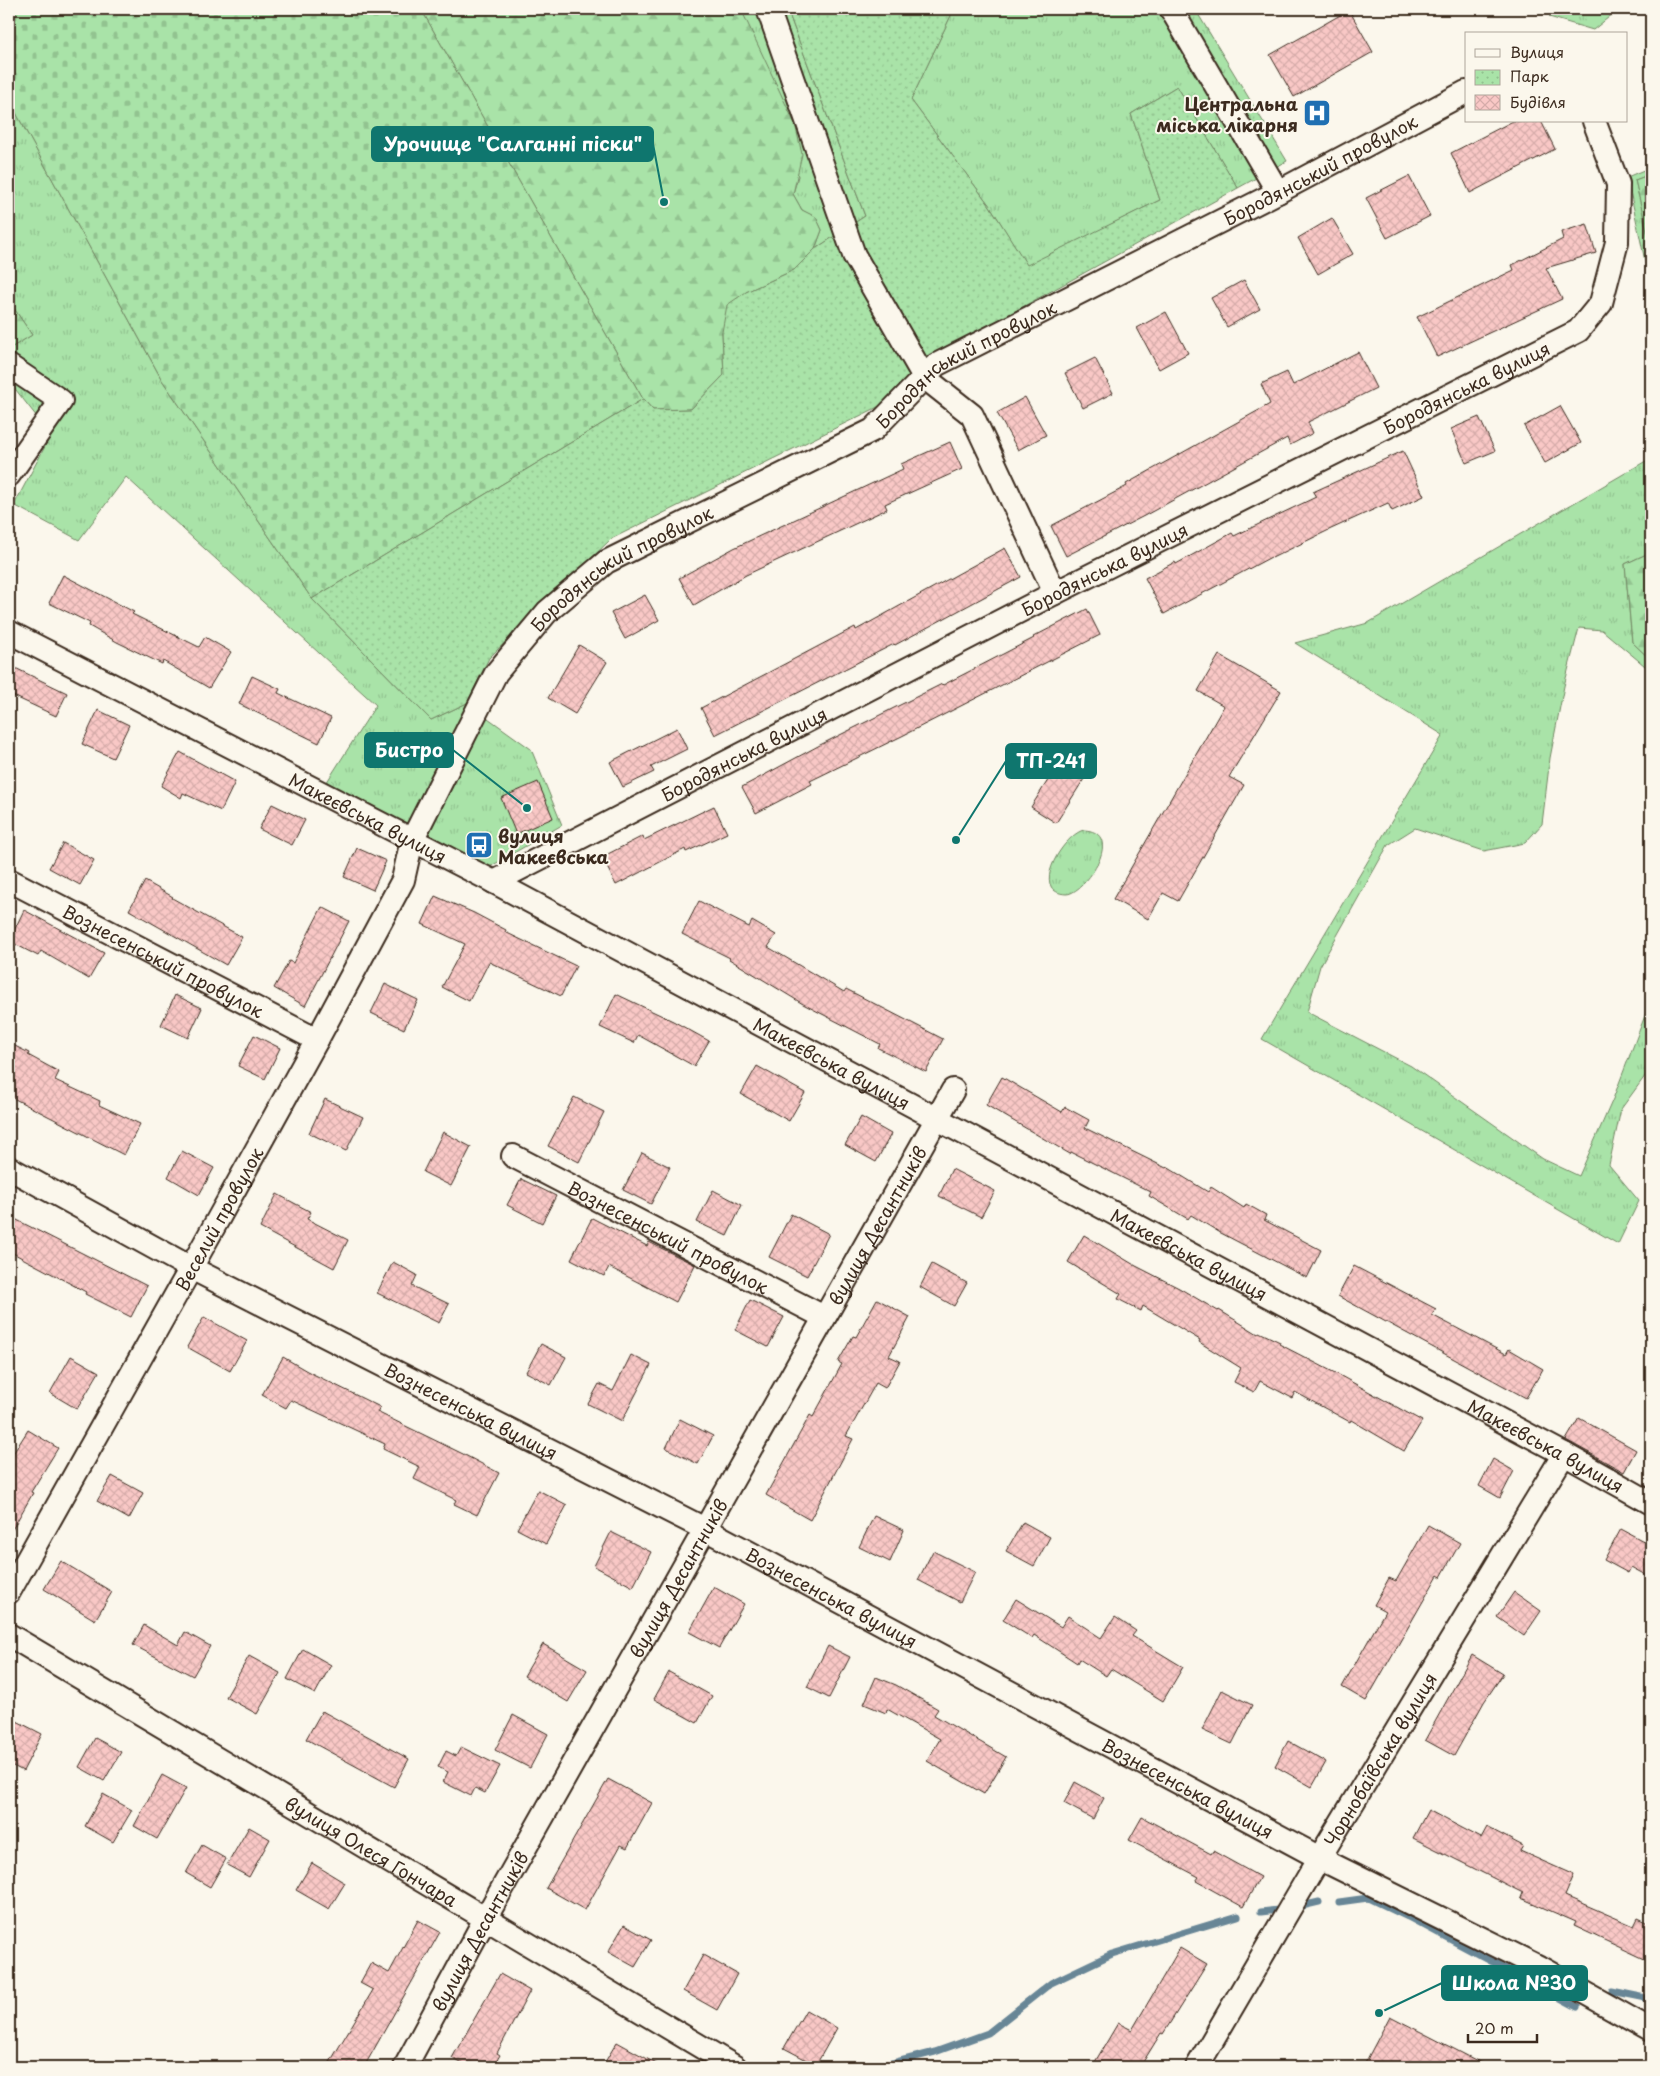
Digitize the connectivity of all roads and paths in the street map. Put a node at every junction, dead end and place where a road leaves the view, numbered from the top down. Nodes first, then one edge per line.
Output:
1 (768, 9) edge
2 (1171, 9) edge
3 (1465, 93) edge
4 (1596, 127) edge
5 (1278, 192) junction
6 (14, 370) edge
7 (924, 377) junction
8 (9, 475) edge
9 (1055, 593) junction
10 (9, 632) edge
11 (412, 840) junction
12 (9, 880) edge
13 (494, 882) junction
14 (317, 1040) junction
15 (953, 1090) dead end
16 (937, 1120) junction
17 (513, 1156) dead end
18 (9, 1168) edge
19 (191, 1268) junction
20 (824, 1317) junction
21 (1564, 1454) junction
22 (1651, 1503) edge
23 (705, 1529) junction
24 (9, 1592) edge
25 (9, 1635) edge
26 (1320, 1857) junction
27 (485, 1919) junction
28 (1651, 2030) edge
29 (405, 2067) edge
30 (735, 2067) edge
31 (1198, 2067) edge

1 - 7 street
2 - 5 street
3 - 5 street, Бородянський провулок
4 - 9 street, Бородянська вулиця
5 - 7 street, Бородянський провулок
6 - 8 street
7 - 9 street
7 - 11 street, Бородянський провулок
9 - 13 street, Бородянська вулиця
10 - 11 street, Макеєвська вулиця
11 - 13 street, Макеєвська вулиця
11 - 14 street, Веселий провулок
12 - 14 street, Вознесенський провулок
13 - 16 street, Макеєвська вулиця
14 - 19 street, Веселий провулок
15 - 16 street, вулиця Десантників
16 - 20 street, вулиця Десантників
16 - 21 street, Макеєвська вулиця
17 - 20 street, Вознесенський провулок
18 - 19 street, Вознесенська вулиця
19 - 23 street, Вознесенська вулиця
19 - 24 street, Веселий провулок
20 - 23 street, вулиця Десантників
21 - 22 street, Макеєвська вулиця
21 - 26 street, Чорнобаївська вулиця
23 - 26 street, Вознесенська вулиця
23 - 27 street, вулиця Десантників
25 - 27 street, вулиця Олеся Гончара
26 - 28 street, Вознесенська вулиця
26 - 31 street, Чорнобаївська вулиця
27 - 29 street, вулиця Десантників
27 - 30 street, вулиця Олеся Гончара

